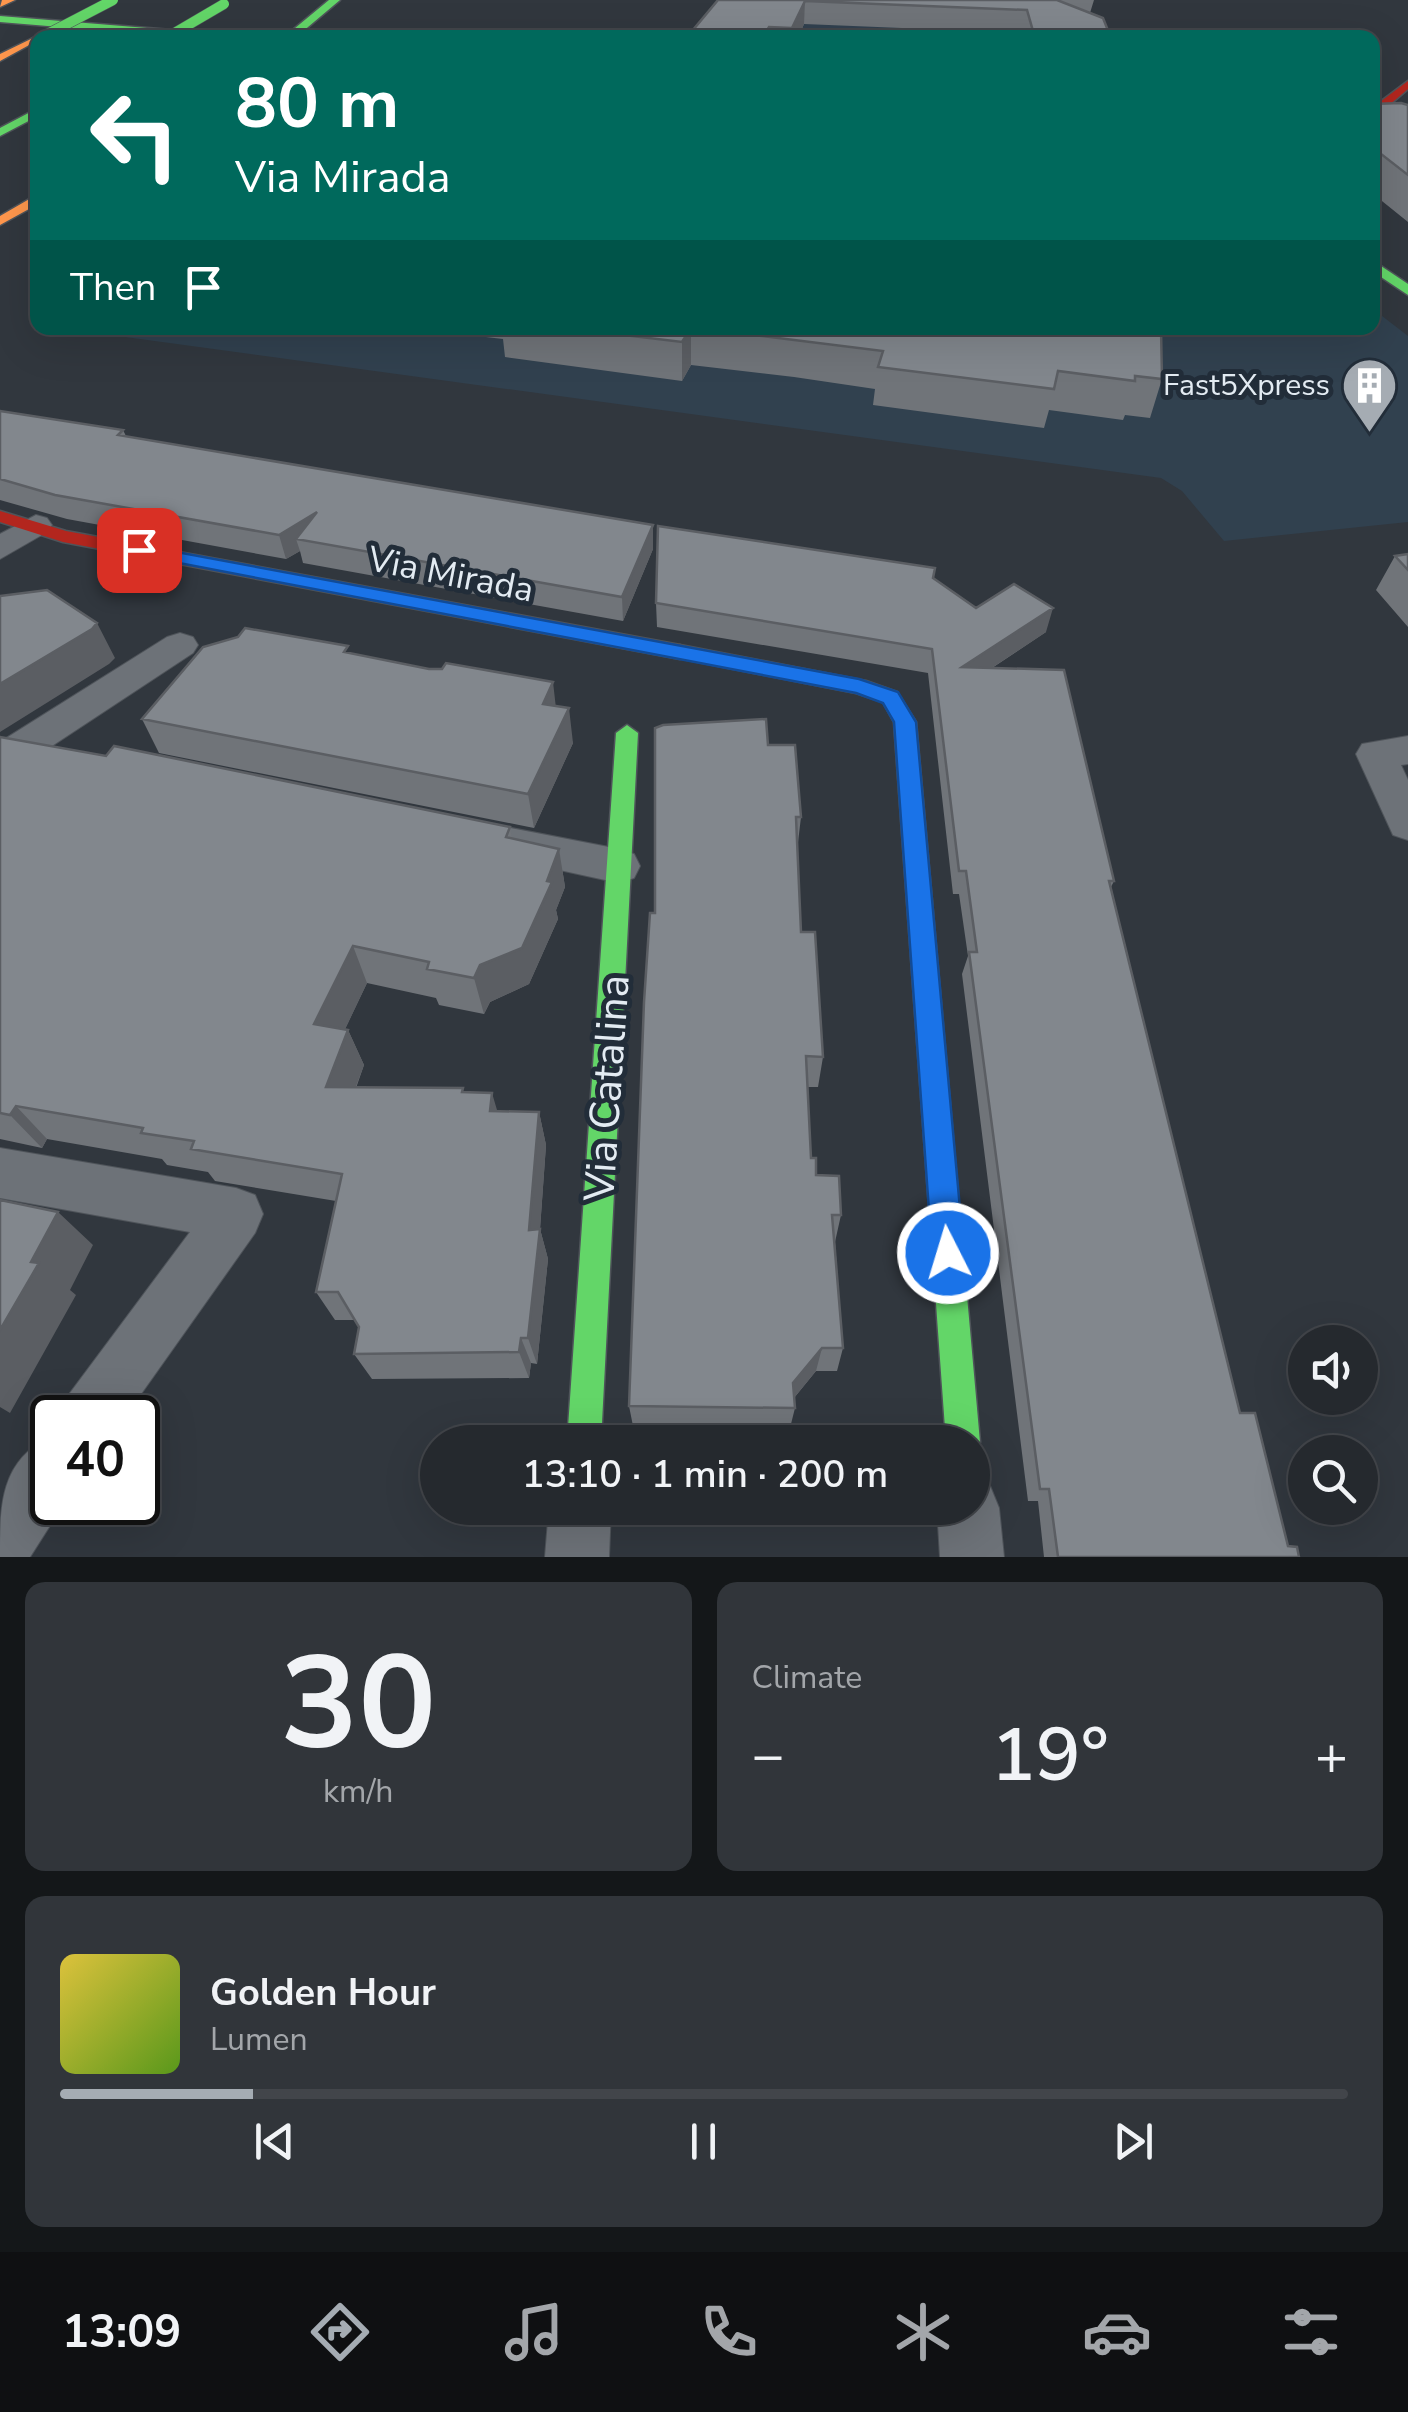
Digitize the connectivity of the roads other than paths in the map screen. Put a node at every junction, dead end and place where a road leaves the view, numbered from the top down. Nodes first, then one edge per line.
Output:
1 (10, 0) edge
2 (113, 0) edge
3 (334, 0) edge
4 (1016, 0) edge
5 (228, 2) edge
6 (0, 4) edge
7 (0, 18) edge
8 (55, 30) edge
9 (139, 30) edge
10 (180, 30) edge
11 (297, 30) edge
12 (1095, 30) edge
13 (30, 43) edge
14 (0, 58) edge
15 (1408, 84) edge
16 (1388, 105) edge
17 (30, 116) edge
18 (0, 133) edge
19 (30, 203) edge
20 (0, 221) edge
21 (1380, 270) edge
22 (1408, 291) edge
23 (0, 516) edge
24 (36, 525) junction
25 (0, 548) edge
26 (180, 645) dead end
27 (628, 732) dead end
28 (1392, 752) edge
29 (13, 753) edge
30 (84, 757) edge
31 (1408, 824) edge
32 (466, 835) edge
33 (620, 866) junction
34 (0, 1173) edge
35 (105, 1395) edge
36 (585, 1425) edge
37 (962, 1425) edge
38 (30, 1501) edge
39 (579, 1525) edge
40 (969, 1525) edge
41 (0, 1547) edge
42 (577, 1557) edge
43 (972, 1557) edge

1 - 6 main road
2 - 8 main road, bridge
3 - 11 main road
4 - 12 main road
5 - 10 main road, bridge
7 - 9 main road
13 - 14 main road
15 - 16 main road
17 - 18 main road
19 - 20 main road
21 - 22 main road
23 - 24 main road, Via Mirada
24 - 25 street
24 - 37 main road, Via Mirada
26 - 29 street
27 - 33 main road, Via Catalina
28 - 31 street
29 - 30 street
32 - 33 street
33 - 36 main road, Via Catalina
34 - 35 street
38 - 41 street
39 - 42 street
40 - 43 street

